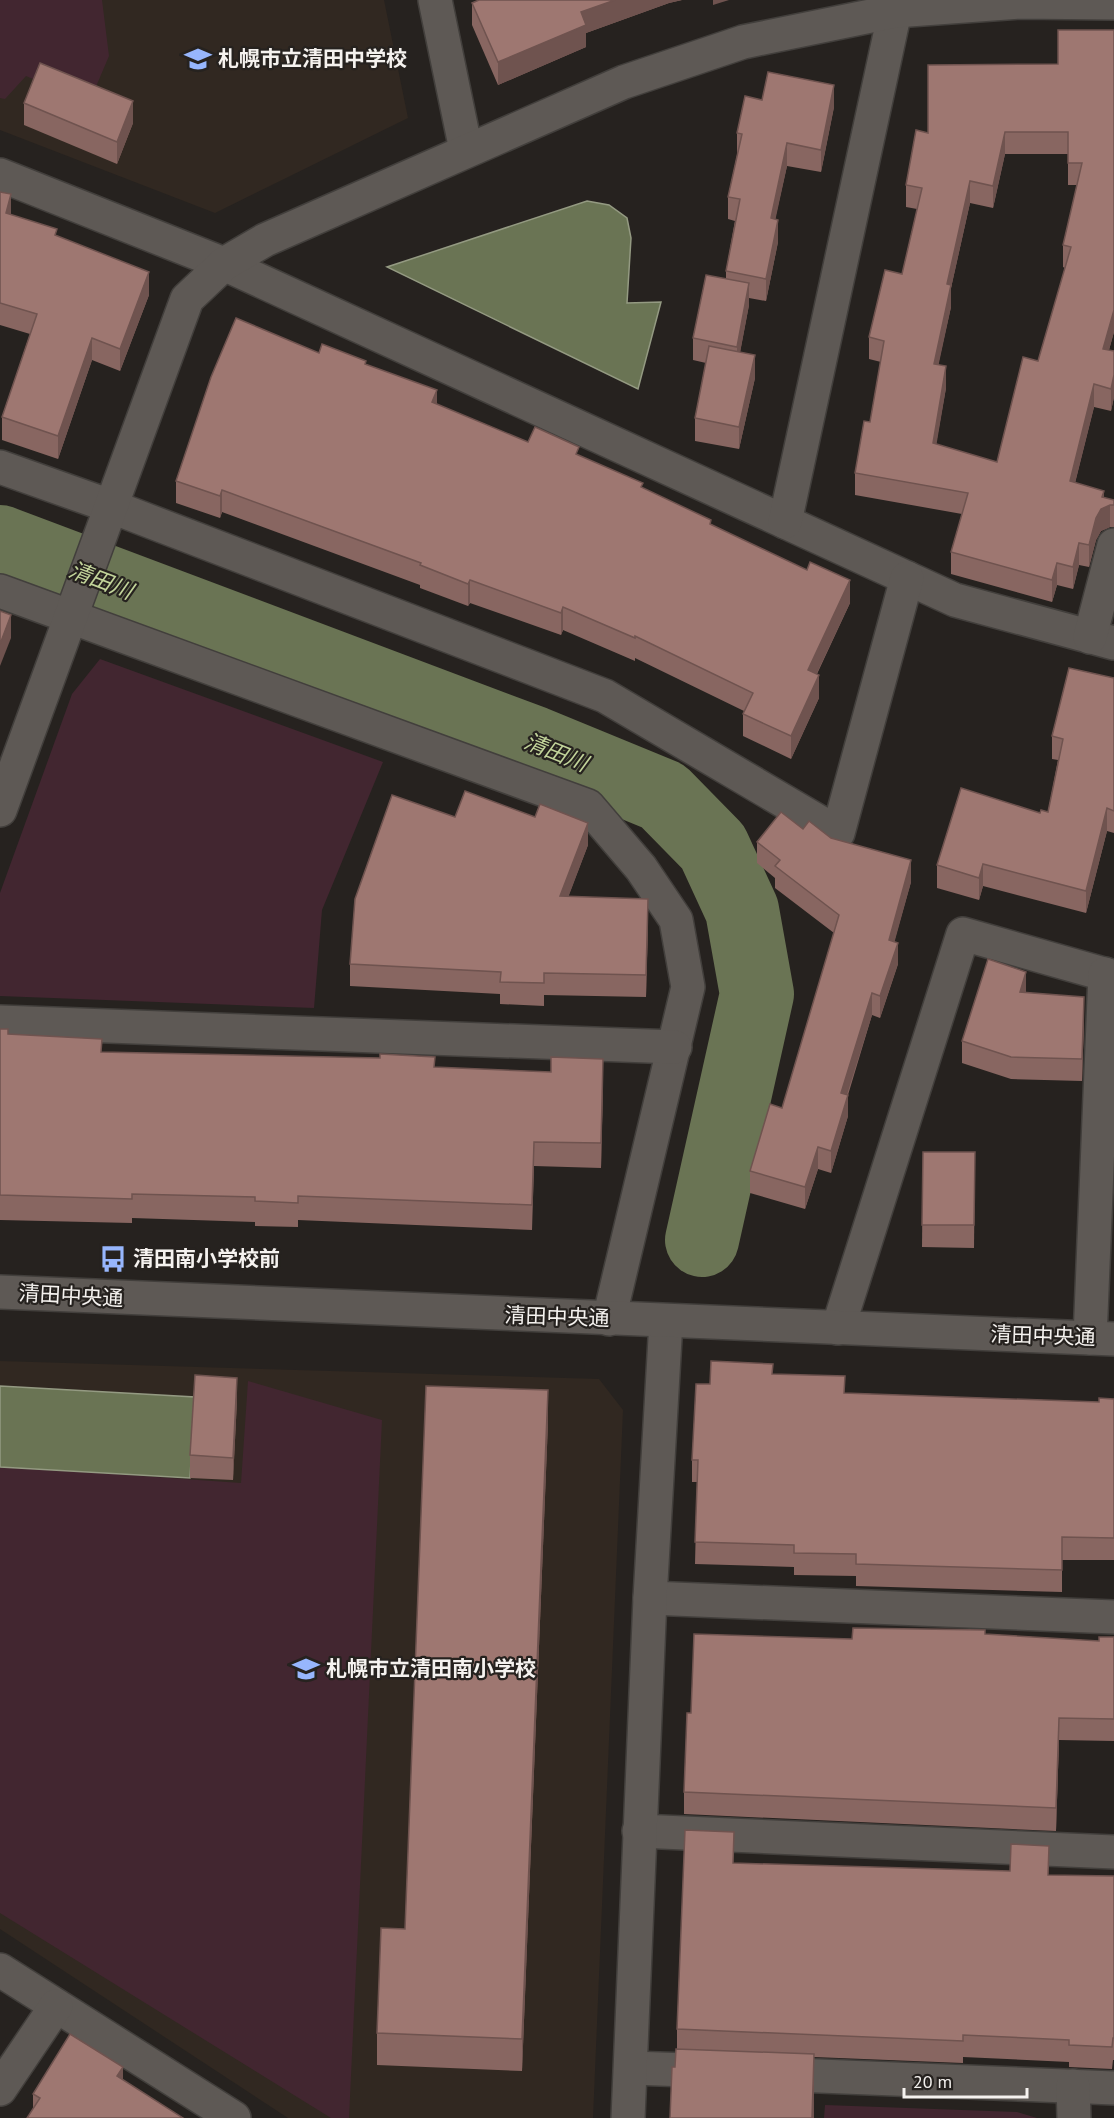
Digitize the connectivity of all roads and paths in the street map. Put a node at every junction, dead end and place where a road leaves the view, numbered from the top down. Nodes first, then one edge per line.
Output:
1 (435, 0) edge
2 (1020, 1) edge
3 (1114, 3) edge
4 (895, 11) junction
5 (466, 150) junction
6 (0, 175) edge
7 (224, 264) junction
8 (0, 467) edge
9 (105, 520) junction
10 (785, 522) junction
11 (1114, 545) edge
12 (907, 578) junction
13 (0, 591) edge
14 (73, 608) junction
15 (1102, 640) edge
16 (0, 810) edge
17 (1109, 976) edge
18 (0, 1022) edge
19 (675, 1047) junction
20 (0, 1292) edge
21 (609, 1319) junction
22 (666, 1321) junction
23 (838, 1328) junction
24 (1102, 1338) edge
25 (650, 1598) junction
26 (1114, 1617) edge
27 (639, 1831) junction
28 (1114, 1852) edge
29 (0, 1970) edge
30 (56, 2006) junction
31 (631, 2068) junction
32 (1114, 2088) edge
33 (0, 2089) edge
34 (1074, 2102) edge
35 (234, 2118) edge
36 (628, 2118) edge

1 - 5 street
2 - 3 street
2 - 4 street
4 - 5 street
4 - 10 street
5 - 7 street
6 - 7 street
7 - 9 street
7 - 10 street
8 - 9 street
9 - 12 street
9 - 14 street
10 - 12 street
11 - 15 street
12 - 15 street
13 - 14 street
14 - 16 street
14 - 19 street
17 - 23 street
17 - 24 street
18 - 19 street
19 - 21 street
20 - 21 street, 清田中央通
21 - 22 street, 清田中央通
22 - 23 street, 清田中央通
22 - 25 street
23 - 24 street, 清田中央通
25 - 26 street
25 - 27 street
27 - 28 street
27 - 31 street
29 - 30 street
30 - 33 street
30 - 35 street
31 - 34 street
31 - 36 street
32 - 34 street

